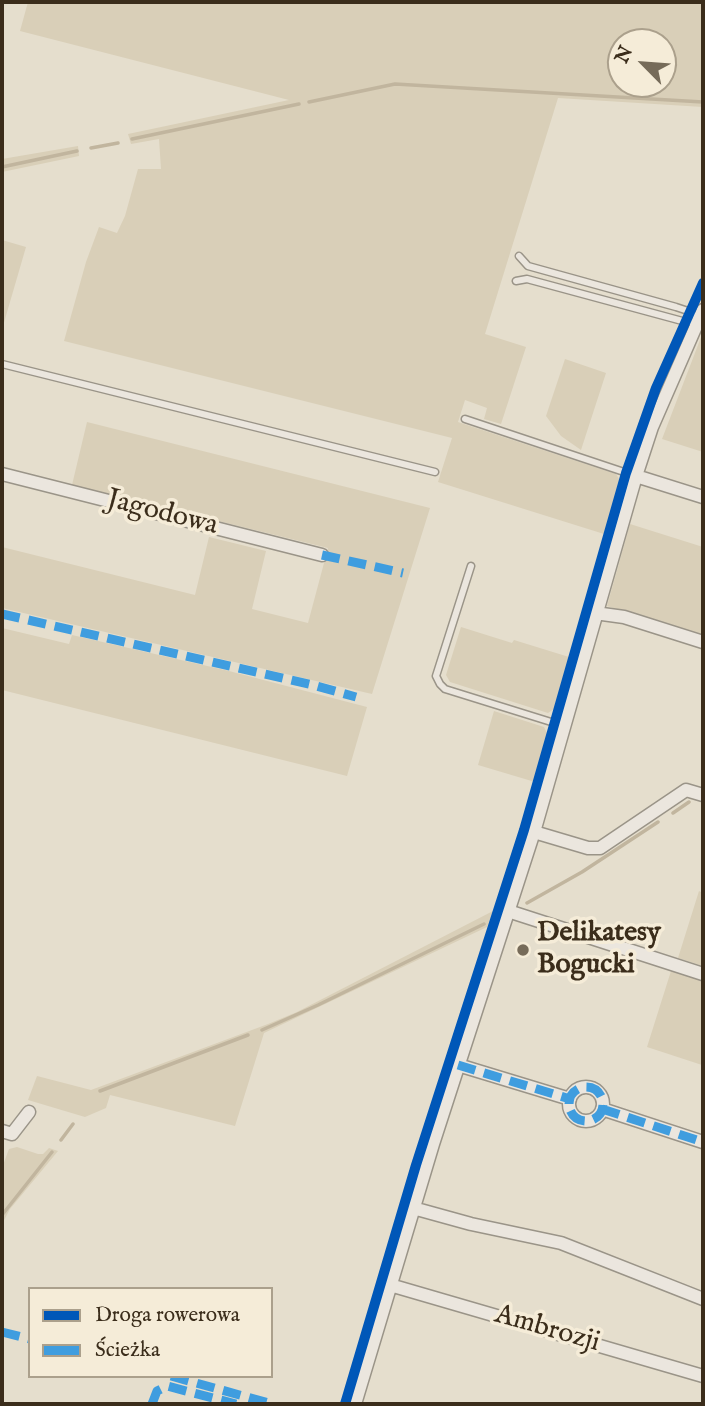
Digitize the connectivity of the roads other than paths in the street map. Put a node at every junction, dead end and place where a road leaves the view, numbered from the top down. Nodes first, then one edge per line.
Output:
1 (519, 256) dead end
2 (516, 281) dead end
3 (701, 316) edge
4 (2, 364) edge
5 (465, 419) dead end
6 (435, 472) dead end
7 (2, 474) edge
8 (636, 476) junction
9 (703, 497) edge
10 (322, 555) dead end
11 (471, 566) dead end
12 (595, 613) junction
13 (703, 642) edge
14 (564, 726) junction
15 (703, 795) edge
16 (534, 832) junction
17 (508, 911) junction
18 (703, 974) edge
19 (458, 1065) junction
20 (570, 1099) junction
21 (602, 1109) junction
22 (29, 1112) dead end
23 (2, 1131) edge
24 (703, 1142) edge
25 (413, 1208) junction
26 (390, 1285) junction
27 (703, 1299) edge
28 (703, 1376) edge
29 (355, 1404) edge

1 - 3 lane
2 - 3 lane
3 - 8 street
4 - 6 lane
5 - 8 lane
7 - 10 street, Jagodowa
8 - 9 street
8 - 12 street
11 - 14 lane
12 - 13 street
12 - 14 street
14 - 16 street
15 - 16 street
16 - 17 street
17 - 18 street
17 - 19 street
19 - 20 street
19 - 25 street
20 - 21 street
20 - 21 street
21 - 24 street
22 - 23 street
25 - 26 street
25 - 27 street
26 - 28 street, Ambrozji
26 - 29 street

